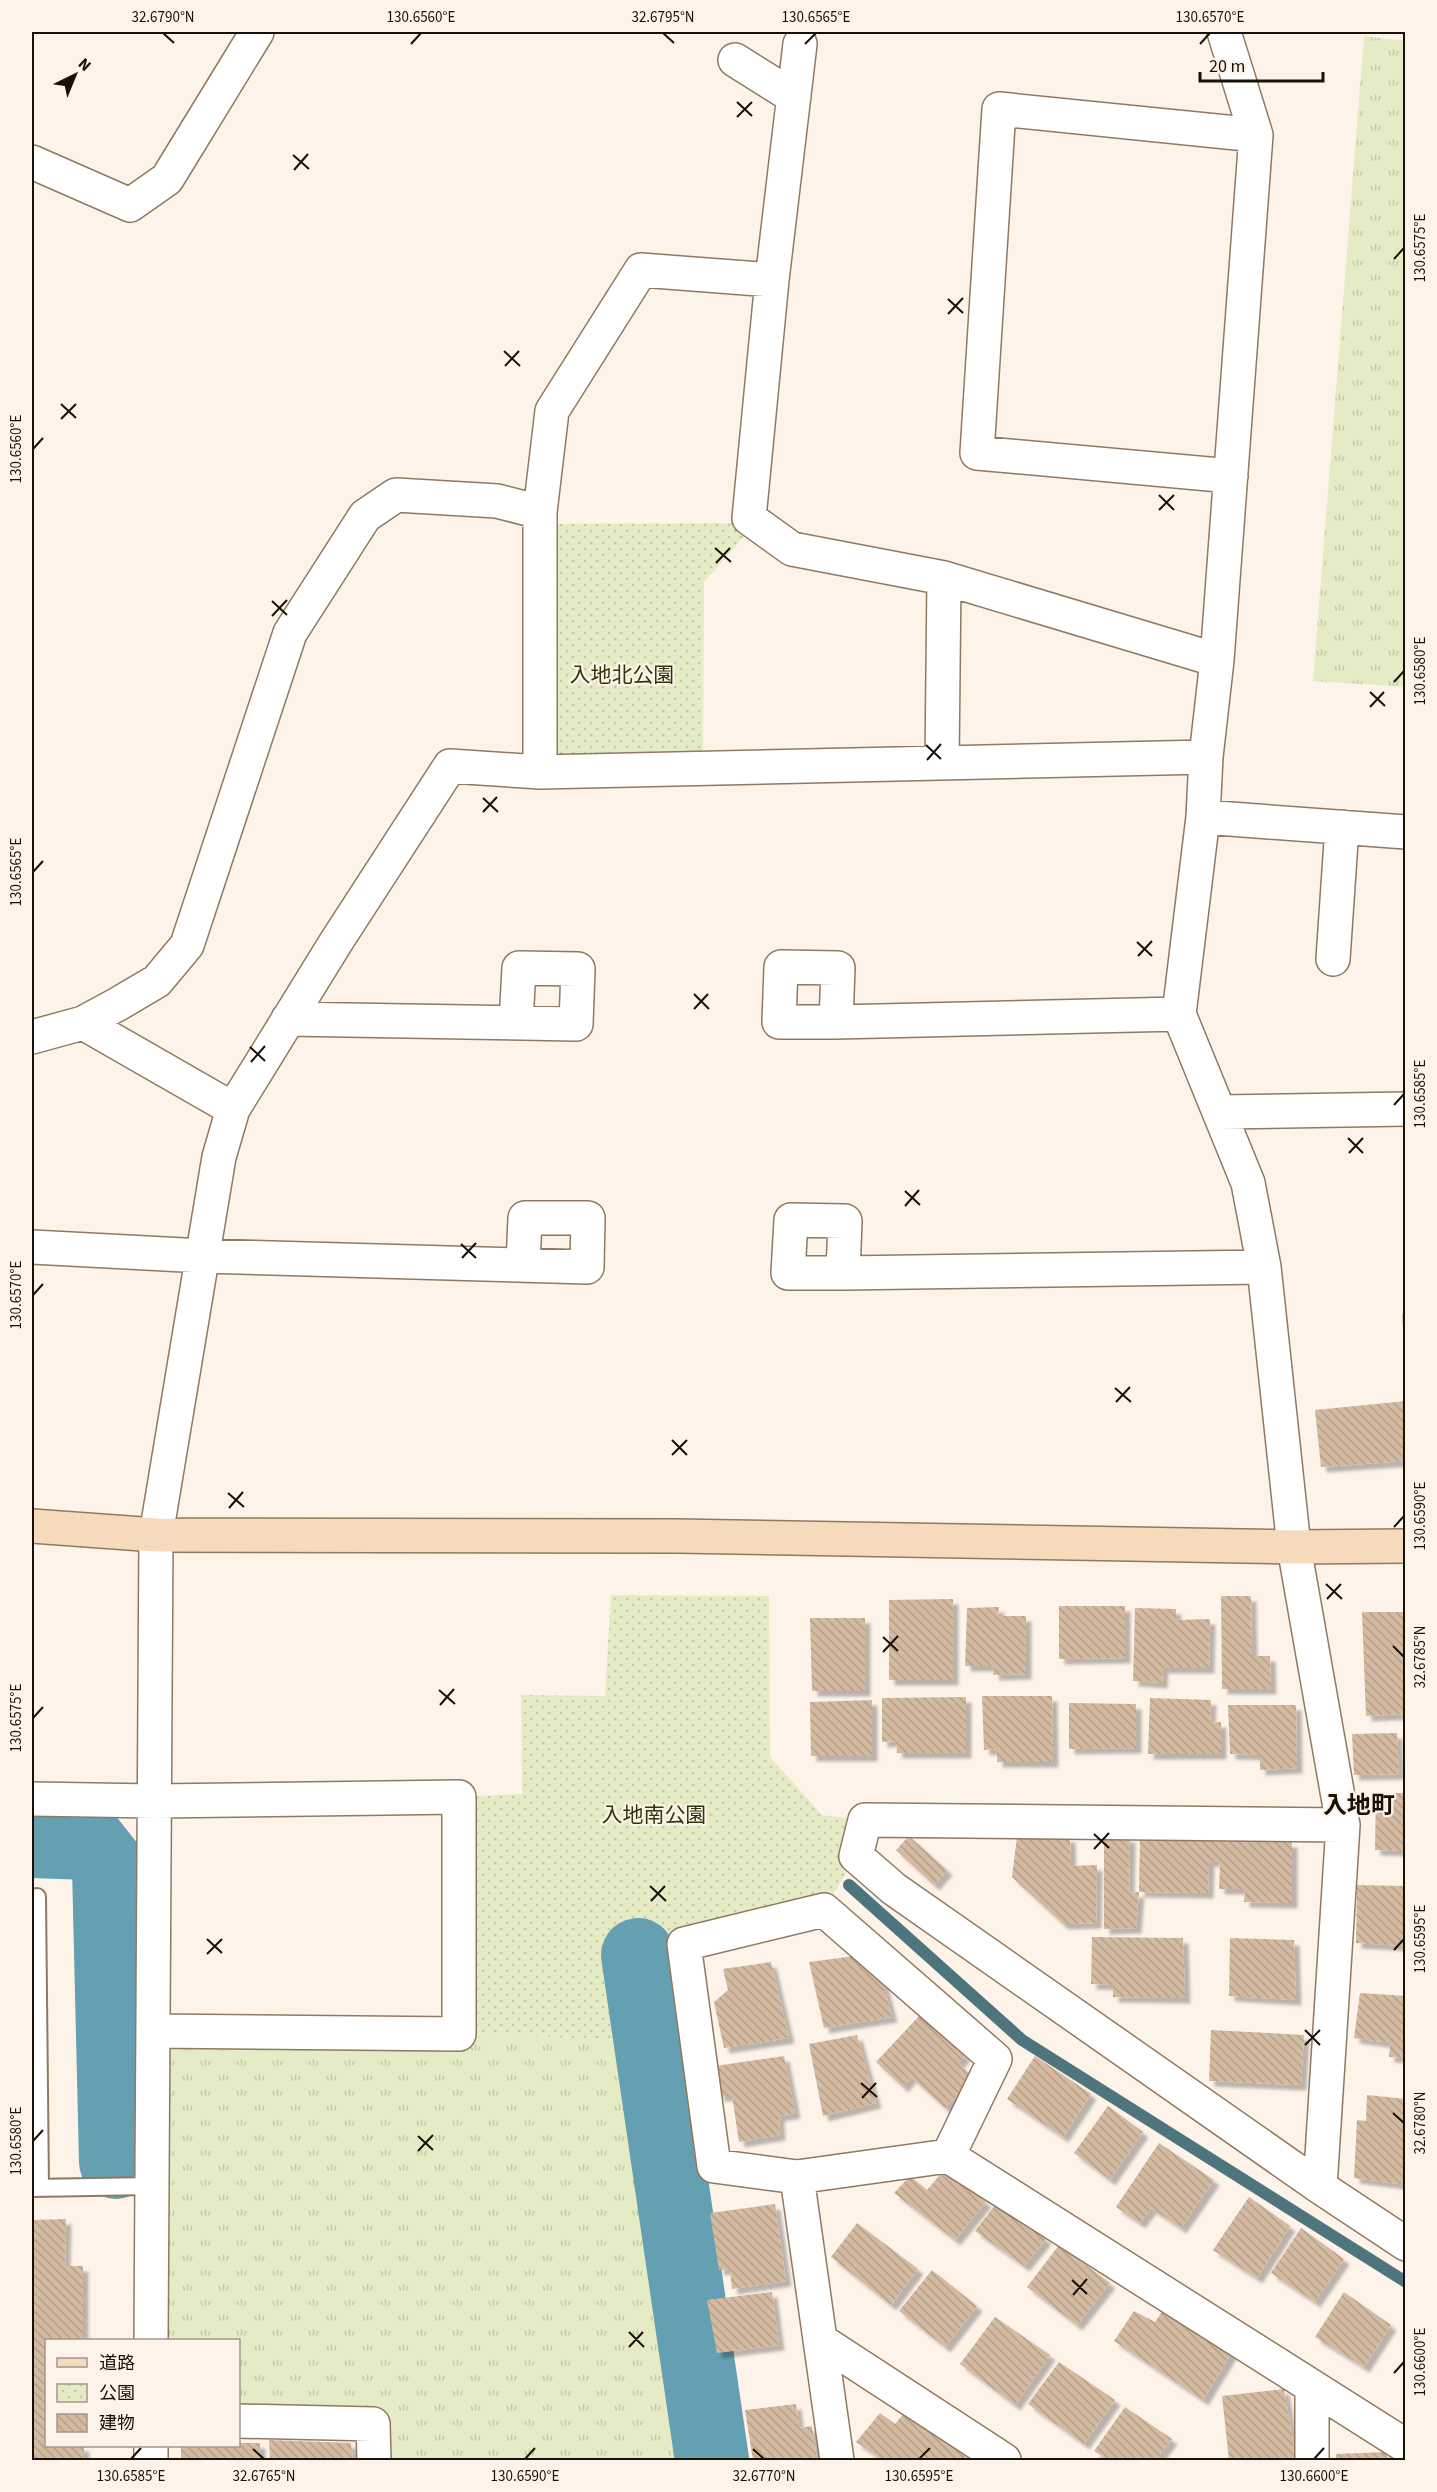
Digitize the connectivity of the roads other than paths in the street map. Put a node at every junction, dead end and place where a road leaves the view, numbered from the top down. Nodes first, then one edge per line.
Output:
1 (257, 32) edge
2 (1224, 32) edge
3 (800, 44) dead end
4 (735, 60) dead end
5 (794, 97) junction
6 (1256, 135) junction
7 (32, 162) edge
8 (772, 280) junction
9 (1231, 476) junction
10 (540, 512) junction
11 (944, 578) junction
12 (1217, 660) junction
13 (1206, 757) junction
14 (942, 763) junction
15 (540, 772) junction
16 (1203, 817) junction
17 (1342, 827) junction
18 (1406, 832) edge
19 (1334, 959) dead end
20 (1179, 1014) junction
21 (288, 1019) junction
22 (836, 1022) dead end
23 (83, 1023) junction
24 (516, 1023) dead end
25 (32, 1037) edge
26 (233, 1109) junction
27 (1406, 1109) edge
28 (1220, 1112) junction
29 (32, 1247) edge
30 (202, 1256) junction
31 (523, 1265) dead end
32 (1264, 1267) junction
33 (843, 1273) dead end
34 (32, 1526) edge
35 (156, 1535) junction
36 (1294, 1546) junction
37 (1406, 1546) edge
38 (32, 1799) edge
39 (154, 1801) junction
40 (1343, 1826) junction
41 (38, 1897) dead end
42 (153, 2031) junction
43 (948, 2156) junction
44 (797, 2177) junction
45 (152, 2186) junction
46 (36, 2187) edge
47 (1320, 2187) junction
48 (1406, 2244) edge
49 (151, 2339) edge
50 (820, 2340) junction
51 (1312, 2388) junction
52 (240, 2421) edge
53 (1406, 2446) edge
54 (374, 2460) edge
55 (837, 2460) edge
56 (1004, 2460) edge
57 (1312, 2460) edge

1 - 7 street
2 - 6 street
3 - 5 street
4 - 5 street
5 - 8 street
6 - 9 street
6 - 9 street
8 - 10 street
8 - 11 street
9 - 12 street
10 - 15 street
10 - 23 street
11 - 12 street
11 - 14 street
12 - 13 street
13 - 14 street
13 - 16 street
14 - 15 street
15 - 21 street
16 - 17 street
16 - 20 street
17 - 18 street
17 - 19 street
20 - 22 street
20 - 28 street
21 - 24 street
21 - 26 street
23 - 25 street
23 - 26 street
26 - 30 street
27 - 28 street
28 - 32 street
29 - 30 street
30 - 31 street
30 - 35 street
32 - 33 street
32 - 36 street
34 - 35 street
35 - 36 street
35 - 39 street
36 - 37 street
36 - 40 street
38 - 39 street
39 - 42 street
39 - 42 street
40 - 47 street
40 - 47 street
41 - 46 lane
42 - 45 street
43 - 44 street
43 - 44 street
43 - 51 street
44 - 50 street
45 - 46 lane
45 - 49 street
47 - 48 street
50 - 55 street
50 - 56 street
51 - 53 street
51 - 57 street
52 - 54 street

